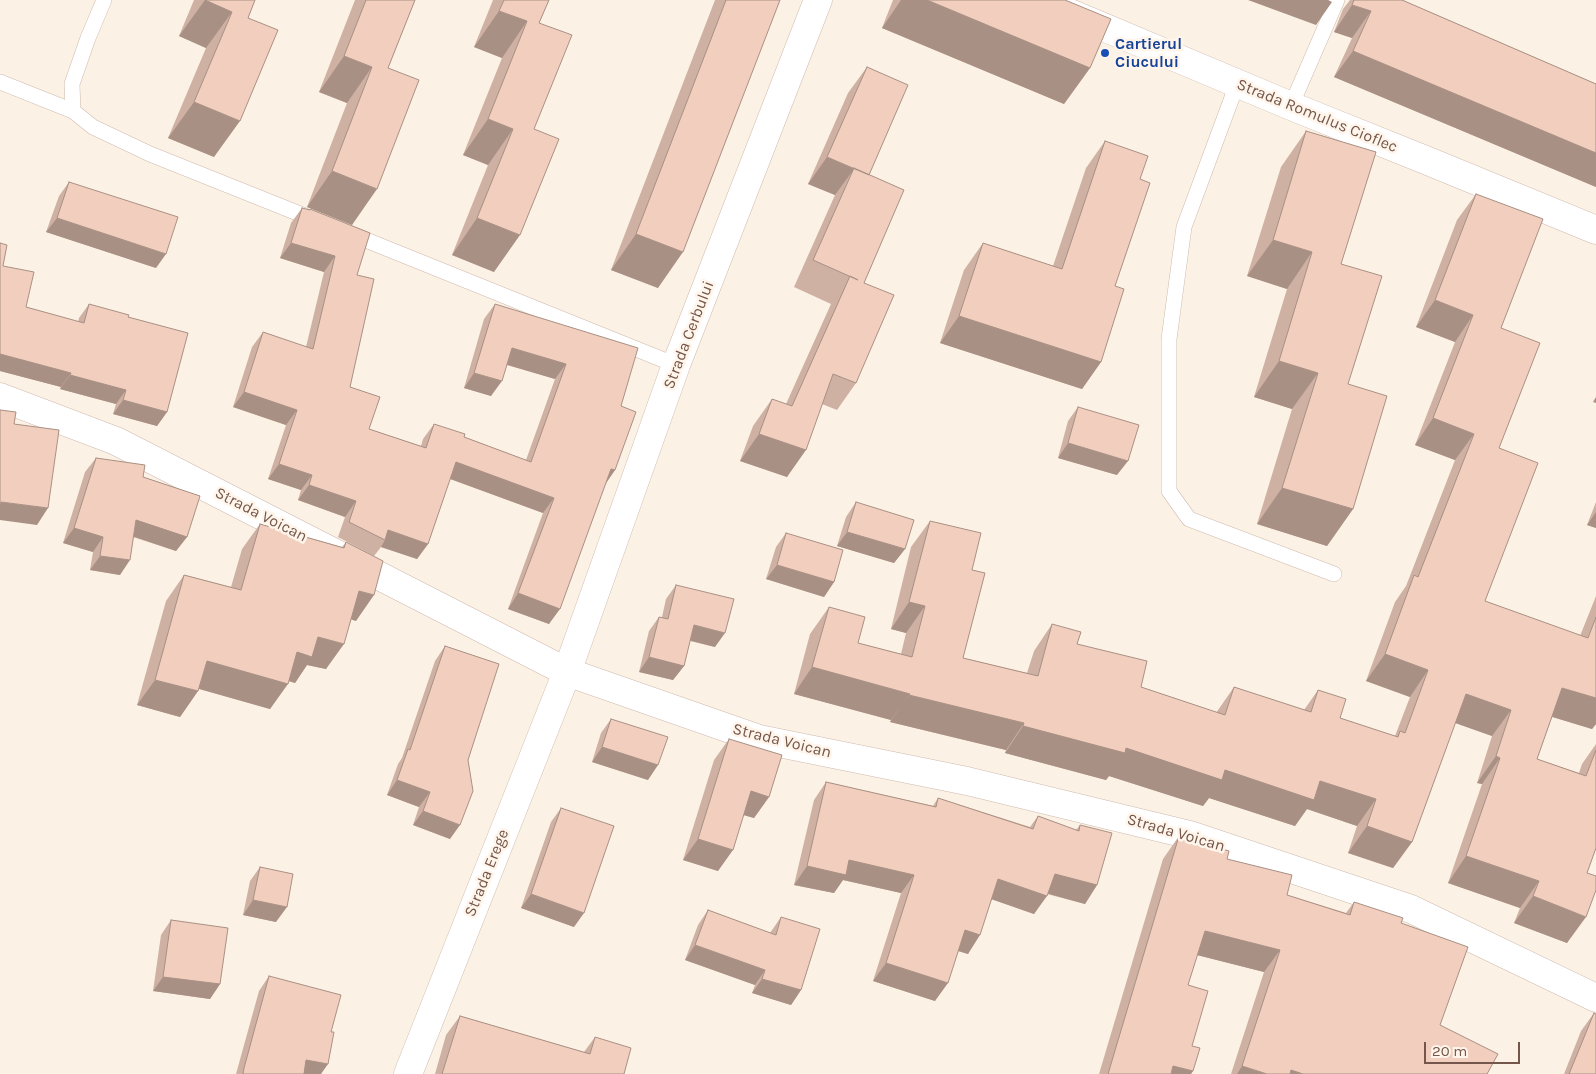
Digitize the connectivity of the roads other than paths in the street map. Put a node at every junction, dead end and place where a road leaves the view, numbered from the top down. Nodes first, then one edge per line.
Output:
1 (104, 0) edge
2 (818, 0) edge
3 (1039, 0) edge
4 (1337, 0) edge
5 (0, 82) edge
6 (1237, 84) junction
7 (1291, 106) junction
8 (73, 111) junction
9 (1596, 230) edge
10 (676, 365) junction
11 (0, 397) edge
12 (1334, 574) dead end
13 (567, 672) junction
14 (1596, 998) edge
15 (408, 1074) edge

1 - 8 lane
2 - 10 street, Strada Cerbului
3 - 6 street, Strada Romulus Cioflec
4 - 7 lane
5 - 8 lane
6 - 7 street, Strada Romulus Cioflec
6 - 12 lane
7 - 9 street, Strada Romulus Cioflec
8 - 10 lane
10 - 13 street, Strada Cerbului
11 - 13 street, Strada Voican
13 - 14 street, Strada Voican
13 - 15 street, Strada Erege

